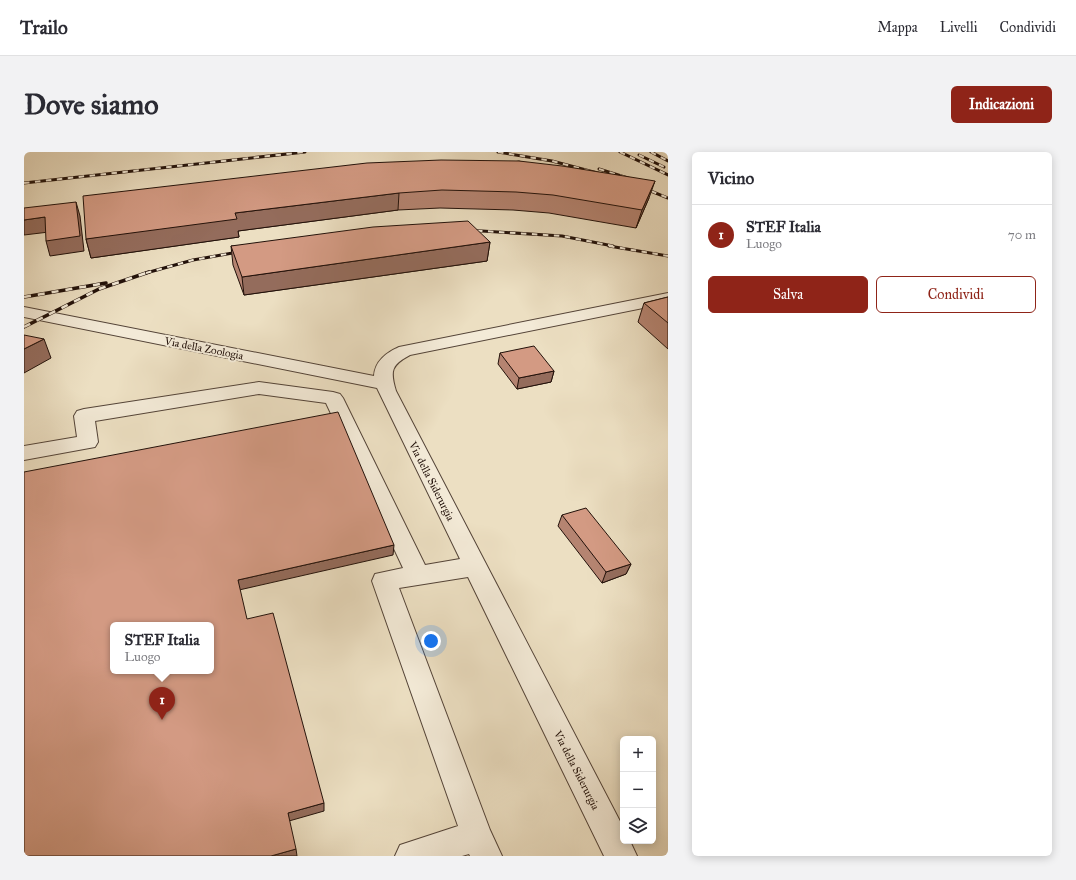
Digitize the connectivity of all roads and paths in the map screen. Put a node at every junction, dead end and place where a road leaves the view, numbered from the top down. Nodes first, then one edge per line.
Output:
1 (668, 298) edge
2 (24, 312) edge
3 (384, 384) junction
4 (24, 454) edge
5 (475, 566) junction
6 (418, 575) junction
7 (482, 846) edge
8 (411, 856) edge
9 (621, 856) edge

1 - 3 street
2 - 3 street, Via della Zoologia
3 - 5 street, Via della Siderurgia
4 - 6 street
5 - 6 street
5 - 9 street, Via della Siderurgia
6 - 7 street
7 - 8 street

